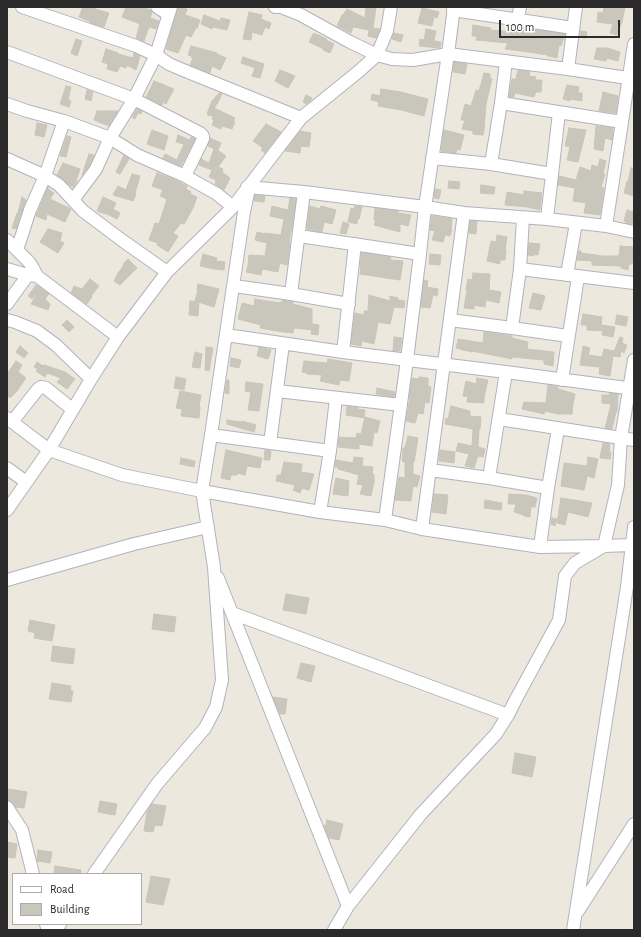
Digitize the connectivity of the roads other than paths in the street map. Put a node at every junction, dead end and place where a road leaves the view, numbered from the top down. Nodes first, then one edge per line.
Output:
1 (24, 7) edge
2 (156, 7) edge
3 (275, 7) edge
4 (391, 7) edge
5 (520, 7) edge
6 (576, 7) edge
7 (453, 8) edge
8 (170, 10) edge
9 (518, 19) junction
10 (573, 28) junction
11 (634, 44) edge
12 (7, 52) edge
13 (448, 54) junction
14 (156, 55) junction
15 (377, 55) junction
16 (506, 61) junction
17 (568, 69) junction
18 (631, 79) edge
19 (134, 99) junction
20 (501, 103) junction
21 (7, 104) edge
22 (559, 112) junction
23 (301, 118) junction
24 (64, 121) junction
25 (622, 122) junction
26 (110, 138) junction
27 (432, 158) junction
28 (7, 160) edge
29 (491, 164) junction
30 (552, 174) junction
31 (45, 176) junction
32 (185, 176) junction
33 (248, 188) junction
34 (304, 192) junction
35 (73, 200) junction
36 (233, 207) junction
37 (425, 207) junction
38 (464, 213) junction
39 (523, 218) junction
40 (547, 219) junction
41 (576, 223) junction
42 (606, 226) junction
43 (634, 232) edge
44 (299, 236) junction
45 (7, 240) edge
46 (355, 244) junction
47 (17, 250) junction
48 (420, 254) junction
49 (7, 269) edge
50 (520, 269) junction
51 (167, 272) junction
52 (33, 275) junction
53 (573, 276) junction
54 (634, 284) edge
55 (234, 286) junction
56 (291, 294) junction
57 (7, 304) edge
58 (349, 304) junction
59 (7, 320) edge
60 (450, 320) junction
61 (512, 328) junction
62 (226, 335) junction
63 (568, 336) junction
64 (118, 337) junction
65 (283, 344) junction
66 (343, 352) junction
67 (407, 360) junction
68 (634, 360) edge
69 (445, 364) junction
70 (506, 372) junction
71 (91, 379) junction
72 (562, 380) junction
73 (632, 389) edge
74 (277, 391) junction
75 (336, 398) junction
76 (401, 405) junction
77 (72, 410) junction
78 (499, 419) junction
79 (10, 424) edge
80 (558, 429) junction
81 (211, 435) junction
82 (621, 438) junction
83 (634, 440) edge
84 (270, 443) junction
85 (49, 450) junction
86 (330, 452) junction
87 (7, 468) edge
88 (430, 470) junction
89 (490, 478) junction
90 (26, 482) junction
91 (548, 488) junction
92 (202, 491) junction
93 (8, 505) edge
94 (320, 512) junction
95 (385, 520) junction
96 (208, 527) junction
97 (634, 527) edge
98 (422, 529) junction
99 (631, 545) junction
100 (604, 546) junction
101 (540, 547) junction
102 (214, 567) junction
103 (7, 580) edge
104 (630, 591) edge
105 (232, 613) junction
106 (508, 716) junction
107 (7, 807) edge
108 (634, 824) edge
109 (33, 873) edge
110 (95, 873) edge
111 (348, 906) junction
112 (575, 915) junction
113 (334, 930) edge
114 (572, 930) edge

1 - 14 street
2 - 8 street
3 - 15 street
4 - 15 street
5 - 9 street
6 - 10 street
7 - 9 street
7 - 13 street
8 - 14 street
9 - 10 street
10 - 17 street
11 - 18 street
12 - 19 street
13 - 15 street
13 - 16 street
13 - 27 street
14 - 19 street
14 - 23 street
15 - 23 street
16 - 17 street
16 - 20 street
17 - 18 street
18 - 25 street
19 - 26 street
19 - 32 street
20 - 22 street
20 - 29 street
21 - 24 street
22 - 25 street
22 - 30 street
23 - 33 street
24 - 26 street
24 - 31 street
25 - 42 street
26 - 32 street
26 - 35 street
27 - 29 street
27 - 37 street
28 - 31 street
29 - 30 street
30 - 40 street
31 - 35 street
31 - 47 street
32 - 36 street
33 - 34 street
33 - 36 street
33 - 55 street
34 - 37 street
34 - 44 street
35 - 51 street
36 - 51 street
37 - 38 street
37 - 48 street
38 - 39 street
38 - 60 street
39 - 40 street
39 - 50 street
40 - 41 street
41 - 42 street
41 - 53 street
42 - 43 street
44 - 46 street
44 - 56 street
45 - 47 street
46 - 48 street
46 - 58 street
47 - 52 street
48 - 67 street
49 - 52 street
50 - 53 street
50 - 61 street
51 - 64 street
52 - 57 street
52 - 64 street
53 - 54 street
53 - 63 street
55 - 56 street
55 - 62 street
56 - 58 street
58 - 66 street
59 - 71 street
60 - 61 street
60 - 69 street
61 - 63 street
62 - 65 street
62 - 81 street
63 - 72 street
64 - 71 street
65 - 66 street
65 - 74 street
66 - 67 street
67 - 69 street
67 - 76 street
68 - 73 street
69 - 70 street
69 - 88 street
70 - 72 street
70 - 78 street
71 - 77 street
72 - 73 street
73 - 82 street
74 - 75 street
74 - 84 street
75 - 76 street
75 - 86 street
76 - 95 street
77 - 79 street
77 - 85 street
78 - 80 street
78 - 89 street
79 - 85 street
80 - 82 street
80 - 91 street
81 - 84 street
81 - 92 street
82 - 83 street
82 - 100 street
84 - 86 street
85 - 90 street
85 - 92 street
86 - 94 street
87 - 90 street
88 - 89 street
88 - 98 street
89 - 91 street
90 - 93 street
91 - 101 street
92 - 94 street
92 - 96 street
94 - 95 street
95 - 98 street
96 - 102 street
96 - 103 street
97 - 99 street
98 - 101 street
99 - 100 street
99 - 104 street
100 - 101 street
100 - 106 street
102 - 105 street
102 - 110 street
104 - 112 street
105 - 106 street
105 - 111 street
106 - 111 street
107 - 109 street
108 - 112 street
111 - 113 street
112 - 114 street

